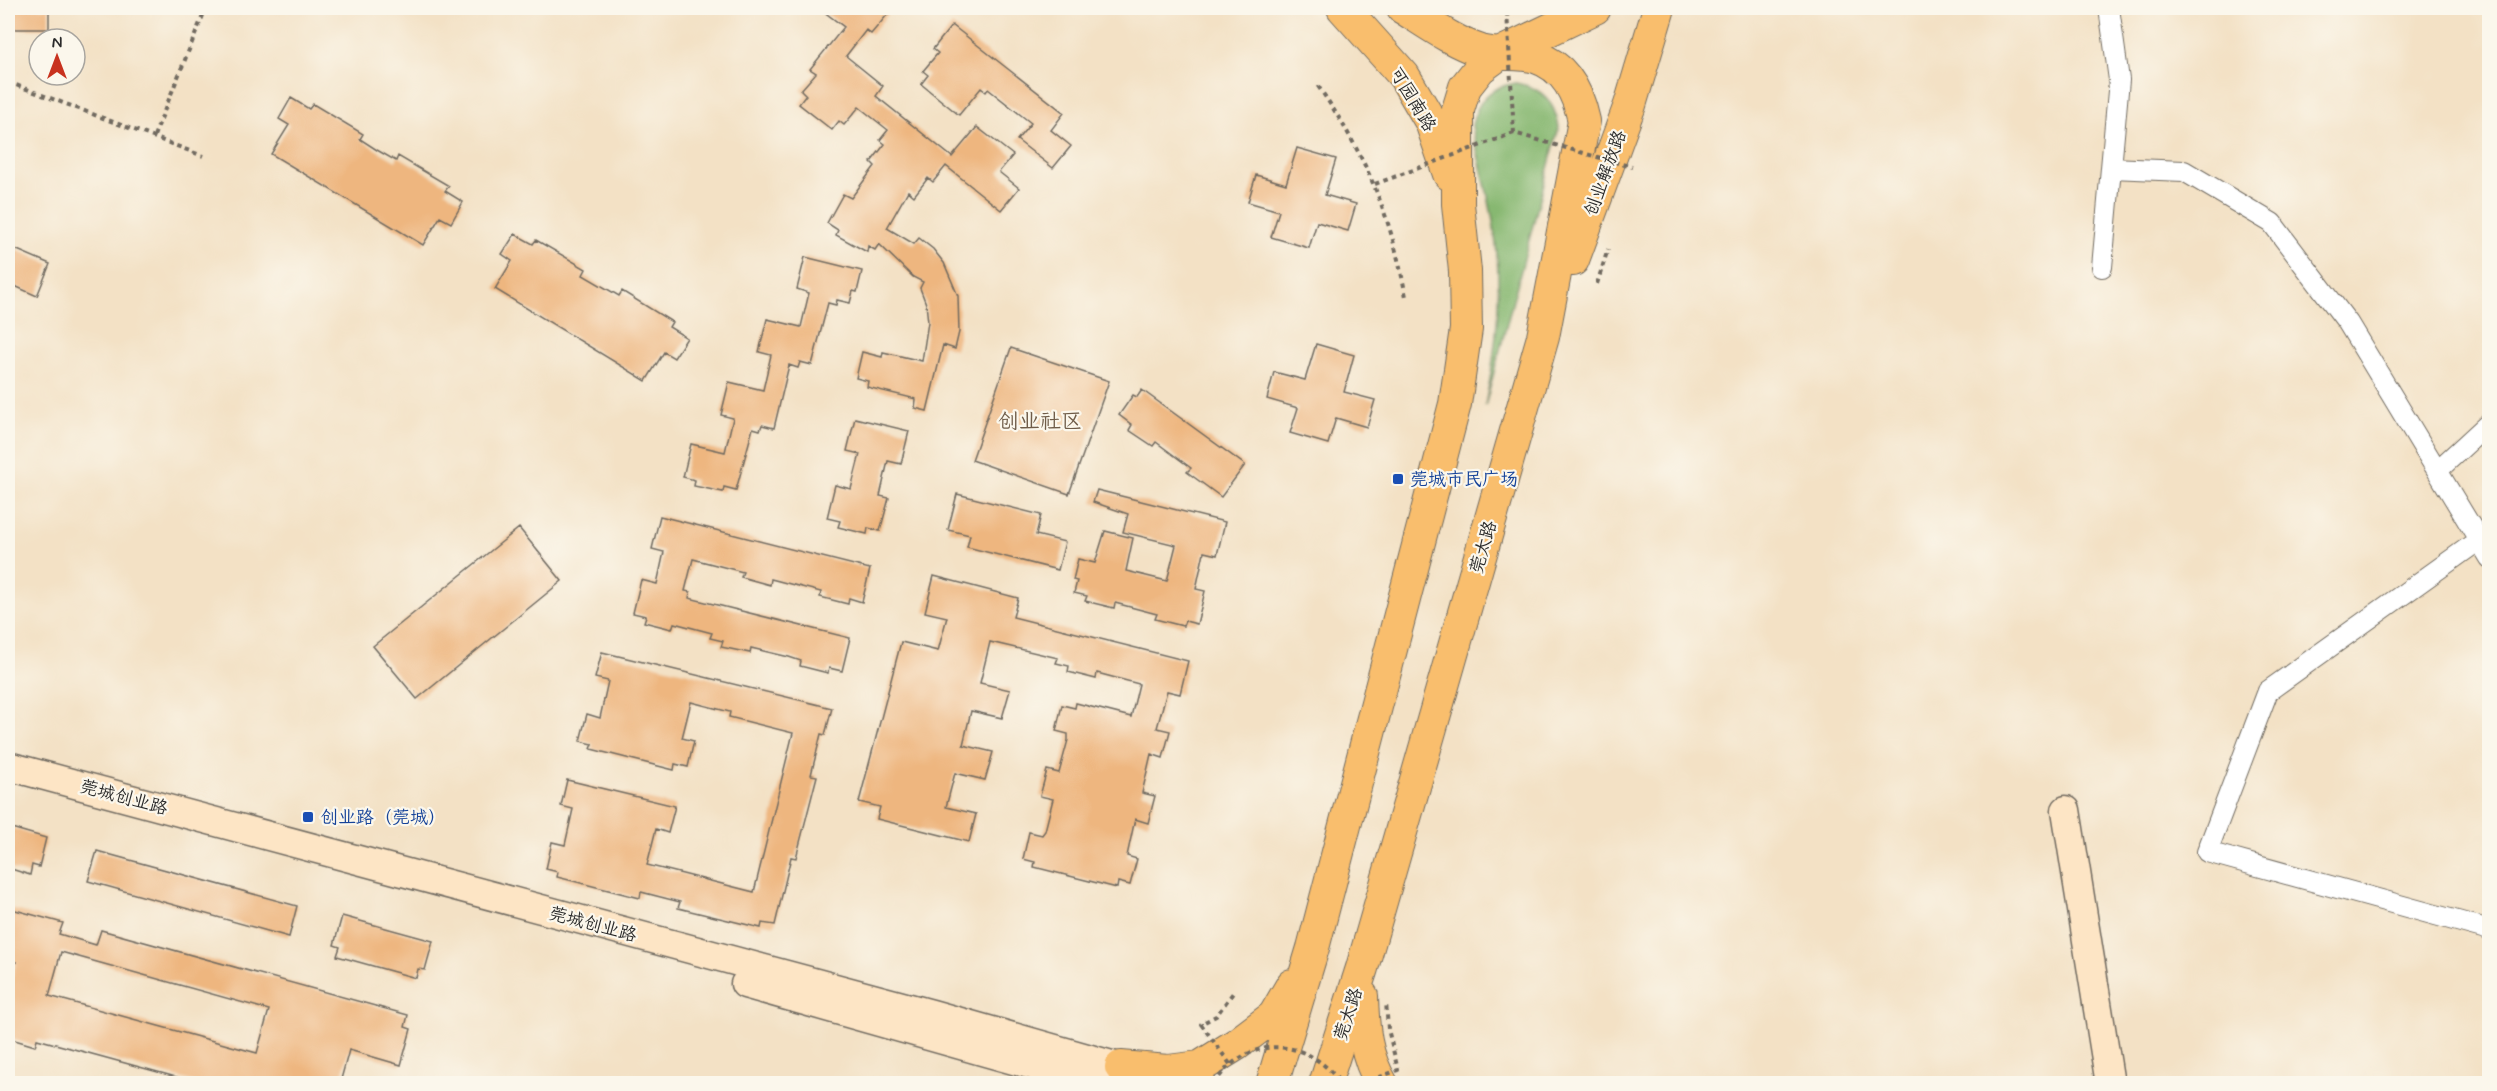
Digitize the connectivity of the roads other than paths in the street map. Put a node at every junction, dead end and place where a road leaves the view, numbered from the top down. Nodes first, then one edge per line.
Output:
1 (1343, 8) edge
2 (1595, 8) edge
3 (1659, 8) edge
4 (2109, 8) edge
5 (1414, 15) edge
6 (1537, 21) edge
7 (1499, 54) junction
8 (2111, 168) junction
9 (1458, 204) junction
10 (2102, 267) dead end
11 (1543, 337) junction
12 (2490, 422) edge
13 (2438, 470) junction
14 (2479, 540) junction
15 (2490, 558) edge
16 (8, 766) edge
17 (8, 783) edge
18 (2066, 810) dead end
19 (2490, 930) edge
20 (1313, 948) junction
21 (1362, 968) junction
22 (1110, 1075) edge
23 (1178, 1083) edge
24 (1272, 1083) edge
25 (1325, 1083) edge
26 (1382, 1083) edge
27 (2110, 1083) edge

1 - 9 main road, 可园南路
2 - 6 main road
3 - 11 main road, 创业解放路
4 - 8 street
5 - 6 main road
5 - 7 main road
6 - 7 main road
7 - 9 main road
7 - 11 main road, 莞太路
8 - 10 street
8 - 13 street
9 - 20 main road
11 - 21 main road, 莞太路
12 - 13 street
13 - 14 street
14 - 15 street
14 - 19 street
16 - 22 street, 莞城创业路
17 - 22 street, 莞城创业路
18 - 27 street
20 - 22 main road
20 - 24 main road
21 - 25 main road, 莞太路
21 - 26 main road
22 - 23 street, 莞城创业路

